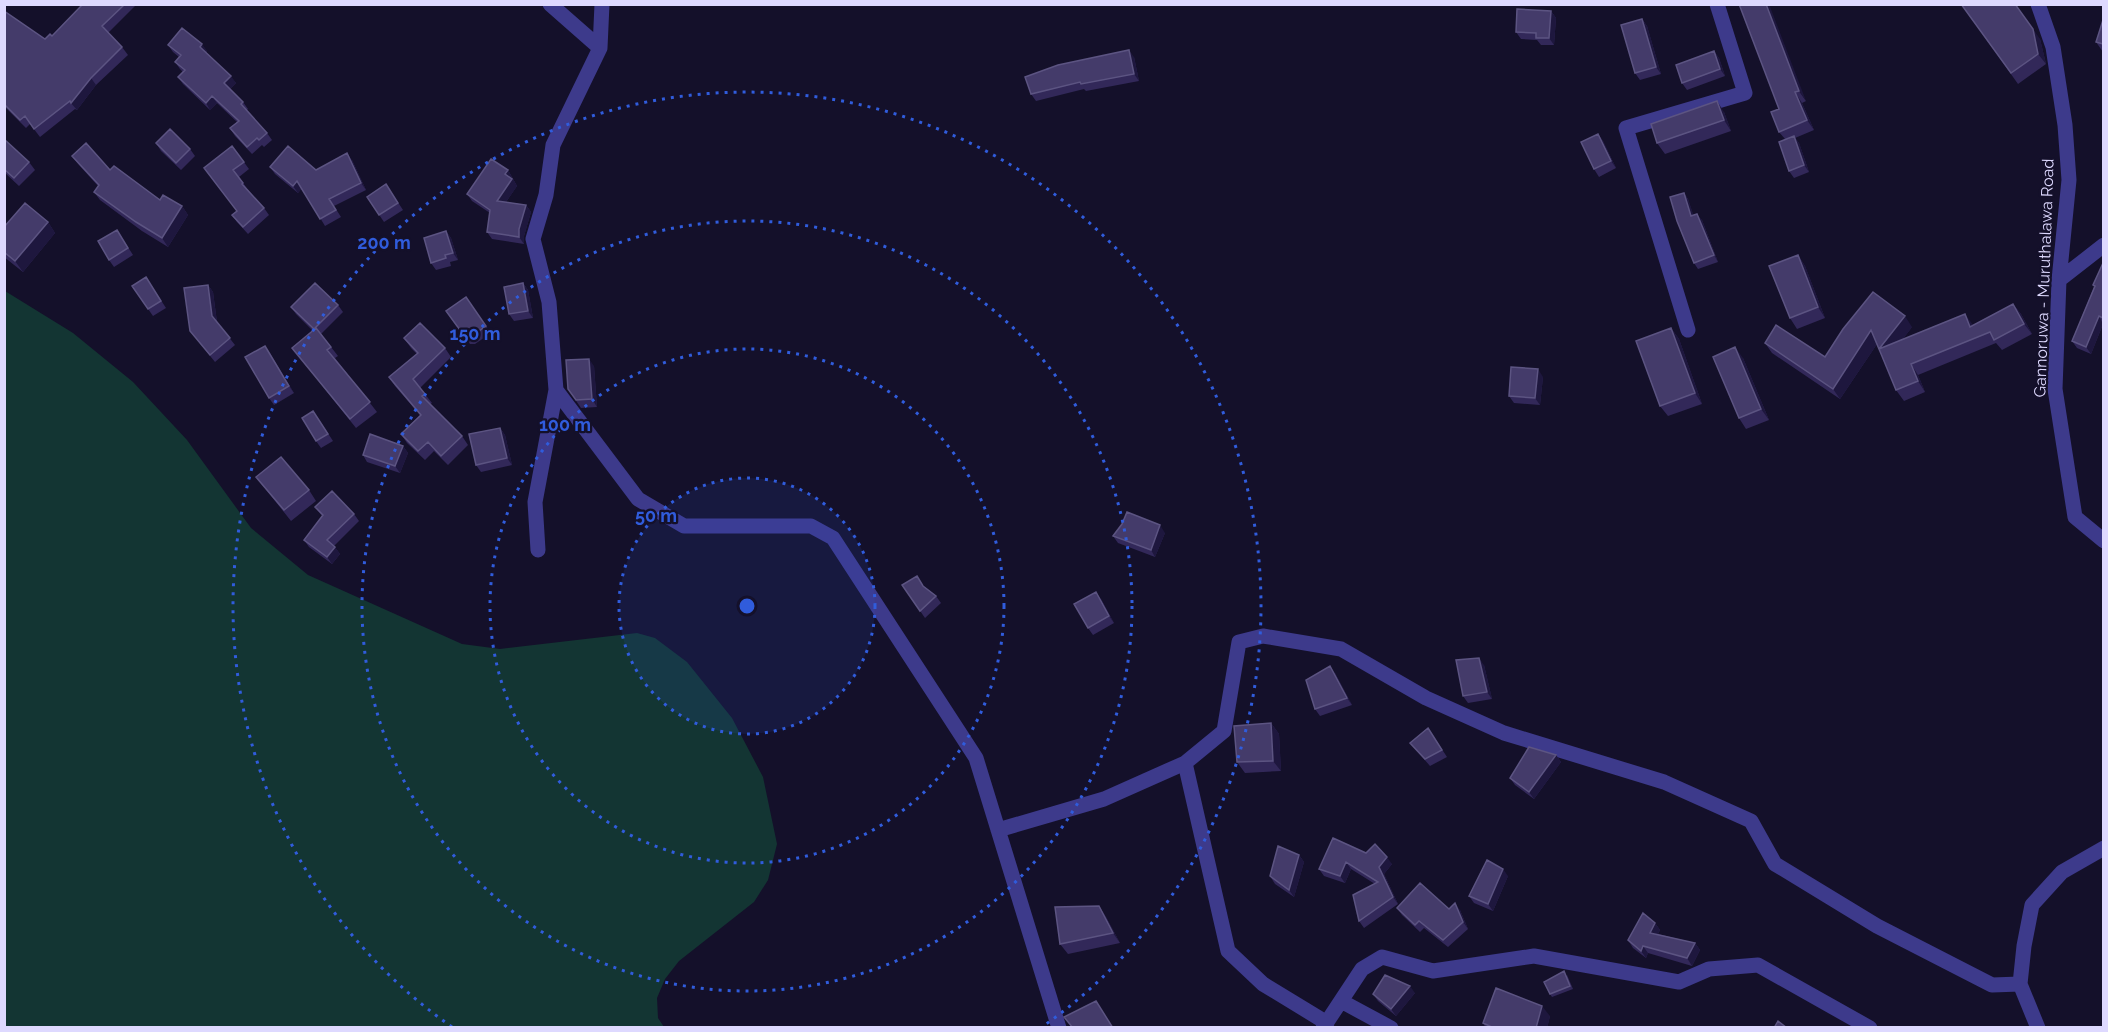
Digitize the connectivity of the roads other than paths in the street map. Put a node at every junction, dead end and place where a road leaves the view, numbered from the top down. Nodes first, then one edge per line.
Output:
1 (550, 4) edge
2 (602, 4) edge
3 (1718, 4) edge
4 (2038, 4) edge
5 (600, 48) junction
6 (2103, 245) edge
7 (2059, 280) junction
8 (1688, 330) dead end
9 (556, 390) junction
10 (2103, 541) edge
11 (538, 550) dead end
12 (1185, 763) junction
13 (998, 830) junction
14 (2103, 848) edge
15 (2020, 984) junction
16 (1341, 1001) junction
17 (1325, 1025) edge
18 (1059, 1028) edge
19 (1391, 1028) edge
20 (1870, 1028) edge
21 (2038, 1028) edge

1 - 5 street
2 - 5 street
3 - 8 street
4 - 7 street, Gannoruwa - Muruthalawa Road
5 - 9 street
6 - 7 street
7 - 10 street, Gannoruwa - Muruthalawa Road
9 - 11 street
9 - 13 street
12 - 13 street
12 - 15 street
12 - 17 street
13 - 18 street
14 - 15 street
15 - 21 street
16 - 17 street
16 - 19 street
16 - 20 street

